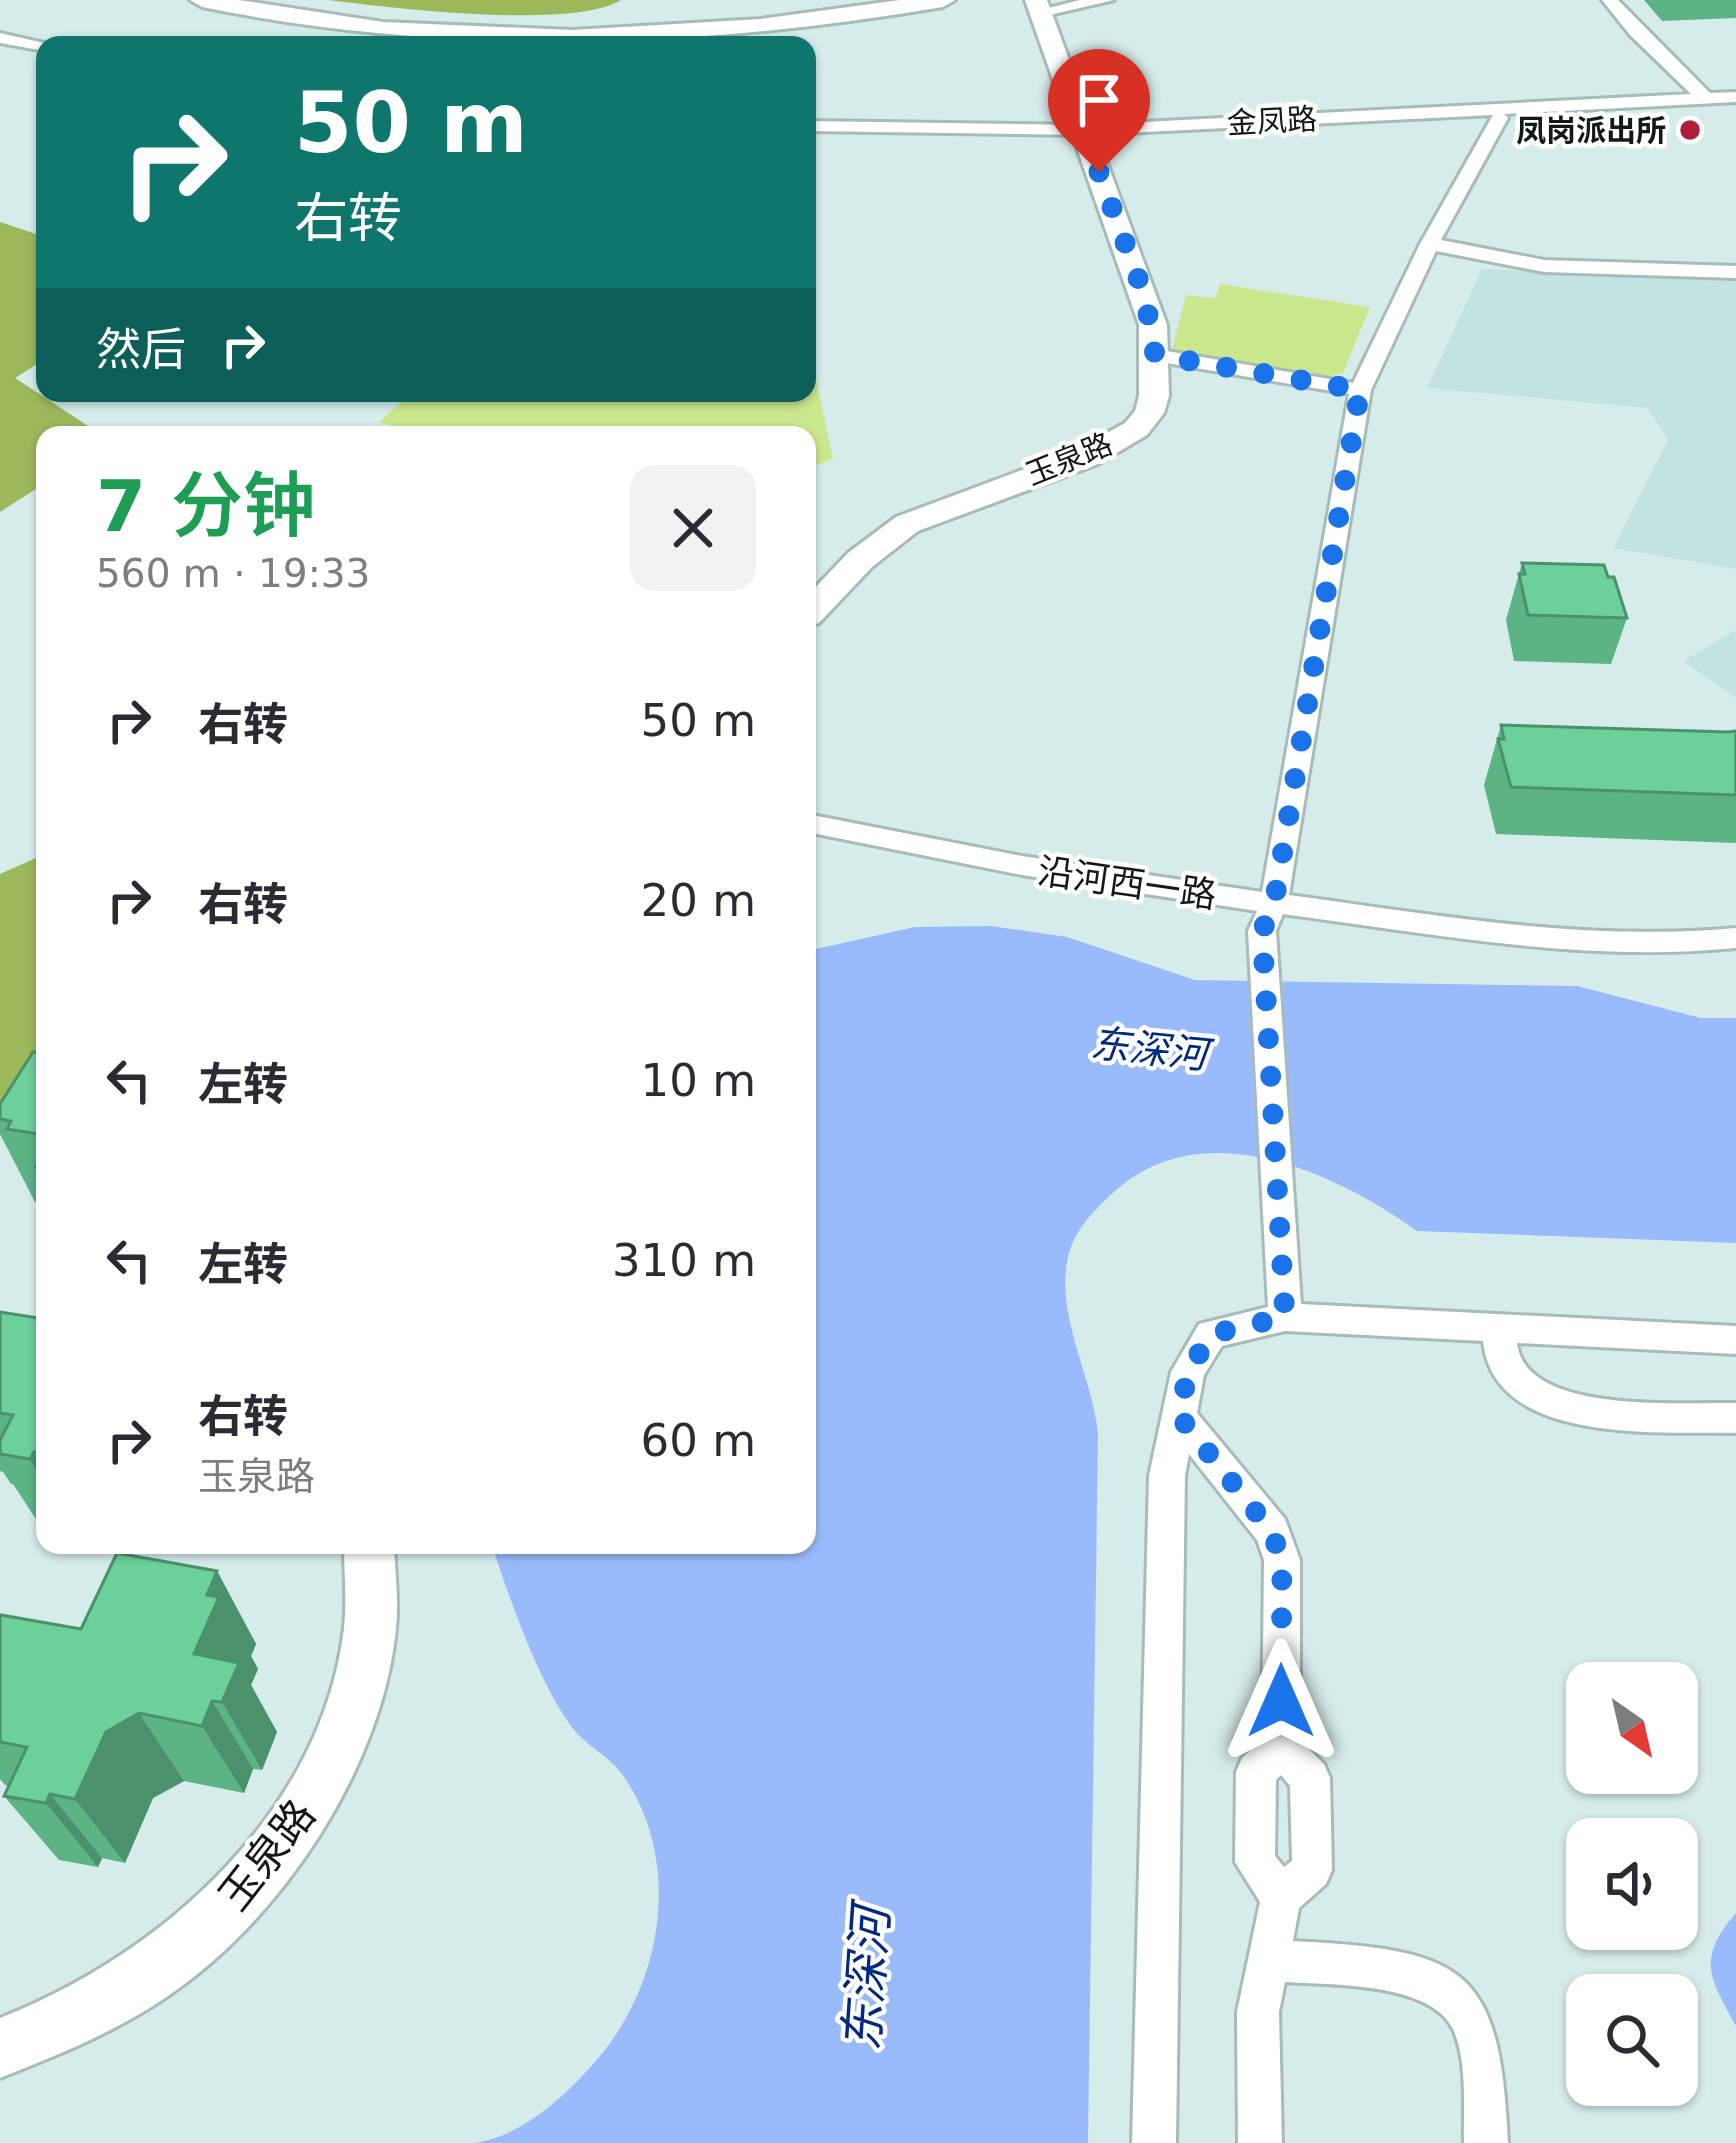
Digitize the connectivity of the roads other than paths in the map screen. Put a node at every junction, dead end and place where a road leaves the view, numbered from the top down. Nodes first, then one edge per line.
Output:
1 (202, 0) edge
2 (273, 0) edge
3 (851, 0) edge
4 (943, 0) edge
5 (1106, 0) edge
6 (1610, 0) edge
7 (1039, 6) edge
8 (0, 38) edge
9 (36, 44) edge
10 (1736, 97) edge
11 (1707, 100) junction
12 (1499, 118) dead end
13 (816, 126) edge
14 (1084, 130) junction
15 (1430, 244) junction
16 (1736, 272) edge
17 (1155, 355) junction
18 (1360, 390) junction
19 (816, 606) edge
20 (816, 825) edge
21 (1274, 904) junction
22 (1736, 938) edge
23 (1285, 1317) junction
24 (1498, 1328) junction
25 (1736, 1340) edge
26 (1179, 1416) junction
27 (1736, 1418) edge
28 (369, 1554) edge
29 (1281, 1748) junction
30 (1280, 1897) junction
31 (1268, 1960) junction
32 (0, 2048) edge
33 (1154, 2143) edge
34 (1260, 2143) edge
35 (1486, 2143) edge

1 - 4 main road
2 - 3 main road
5 - 7 street
6 - 11 street
7 - 14 street, 玉泉路
8 - 9 street
10 - 11 street, 金凤路
11 - 14 street, 金凤路
12 - 15 street
13 - 14 street, 金凤路
14 - 17 street, 玉泉路
15 - 16 street
15 - 18 street
17 - 18 street
17 - 19 street, 玉泉路
18 - 21 street
20 - 21 street, 沿河西一路
21 - 22 street, 沿河西一路
21 - 23 street
23 - 24 street
23 - 26 street
24 - 25 street
24 - 27 street
26 - 29 street
26 - 33 street
28 - 32 street, 玉泉路
29 - 30 street
29 - 30 street
30 - 31 street
31 - 34 street
31 - 35 street

